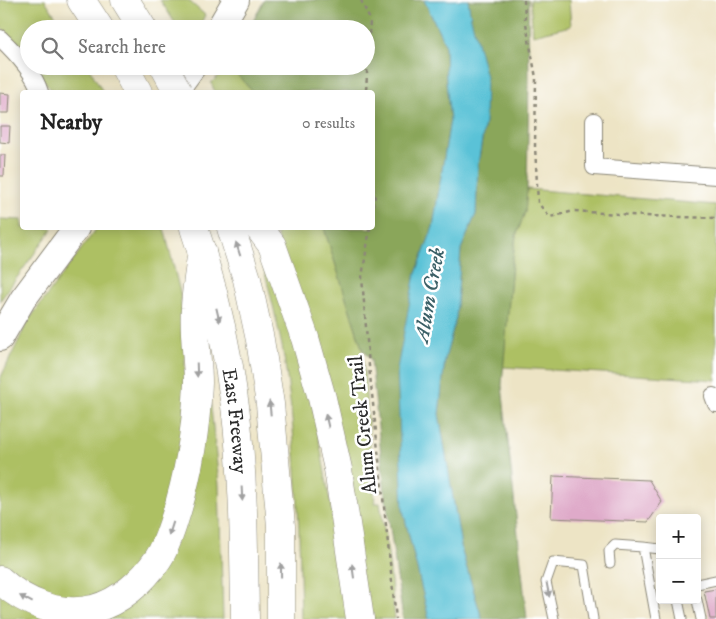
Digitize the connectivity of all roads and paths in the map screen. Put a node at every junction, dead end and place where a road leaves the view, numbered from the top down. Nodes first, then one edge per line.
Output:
1 (81, 0) edge
2 (236, 0) edge
3 (361, 0) edge
4 (524, 0) edge
5 (94, 20) edge
6 (224, 20) edge
7 (370, 20) edge
8 (0, 38) edge
9 (20, 61) edge
10 (32, 75) edge
11 (129, 75) edge
12 (168, 75) edge
13 (187, 75) edge
14 (367, 75) edge
15 (39, 90) edge
16 (137, 90) edge
17 (175, 90) edge
18 (177, 90) edge
19 (366, 90) edge
20 (594, 121) dead end
21 (716, 176) edge
22 (716, 218) edge
23 (75, 230) edge
24 (232, 230) edge
25 (261, 230) edge
26 (370, 230) edge
27 (198, 239) edge
28 (0, 338) edge
29 (643, 547) junction
30 (656, 548) edge
31 (610, 563) dead end
32 (0, 580) edge
33 (716, 580) edge
34 (701, 583) edge
35 (679, 604) edge
36 (698, 604) edge
37 (245, 619) edge
38 (282, 619) edge
39 (360, 619) edge
40 (396, 619) edge
41 (554, 619) edge
42 (593, 619) edge
43 (656, 619) edge
44 (682, 619) edge
45 (701, 619) edge

1 - 5 highway
2 - 6 main road
3 - 7 path
4 - 22 path
8 - 9 street
10 - 15 street
11 - 16 highway
12 - 17 highway, bridge
13 - 18 main road
14 - 19 path
20 - 21 street
23 - 28 main road
38 -> 24 highway, East Freeway
39 -> 25 highway
26 - 40 path, Alum Creek Trail
27 -> 32 highway
27 -> 37 highway, East Freeway
29 - 30 lane
29 - 31 lane
29 - 43 lane
33 - 34 lane
35 - 44 lane
36 - 45 lane
42 -> 41 lane

